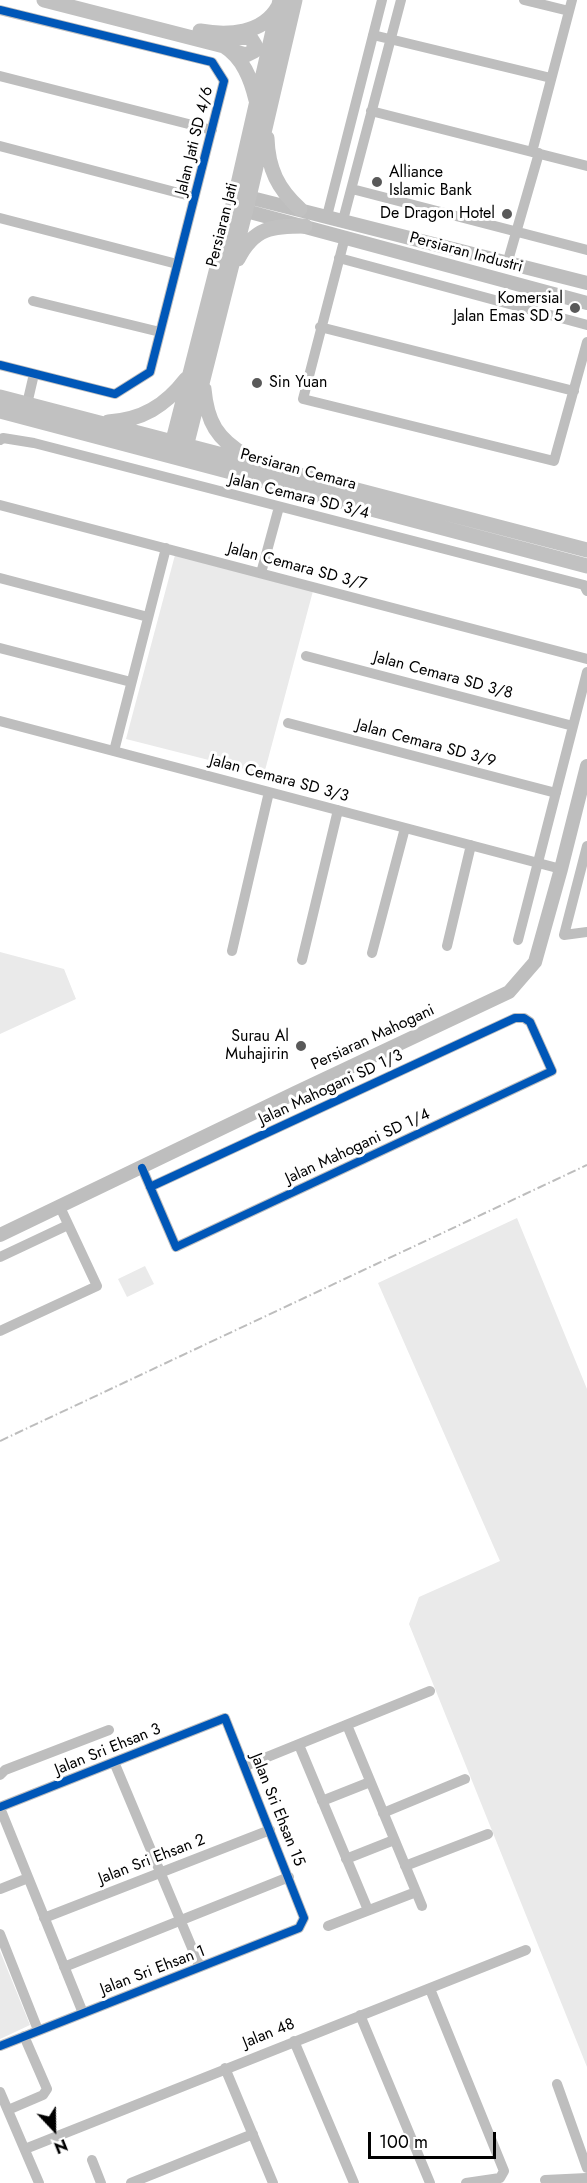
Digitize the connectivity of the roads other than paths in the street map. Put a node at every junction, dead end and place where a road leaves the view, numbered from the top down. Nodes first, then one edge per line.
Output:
1 (44, 0) edge
2 (84, 0) edge
3 (285, 0) edge
4 (382, 0) edge
5 (401, 0) edge
6 (524, 0) edge
7 (571, 6) edge
8 (0, 10) edge
9 (216, 34) junction
10 (373, 35) junction
11 (391, 39) junction
12 (232, 51) junction
13 (0, 76) edge
14 (551, 78) junction
15 (256, 100) junction
16 (371, 111) junction
17 (266, 123) junction
18 (212, 130) junction
19 (0, 146) edge
20 (535, 152) junction
21 (587, 166) edge
22 (352, 189) junction
23 (194, 197) junction
24 (241, 202) junction
25 (300, 209) junction
26 (327, 216) junction
27 (0, 218) edge
28 (343, 220) junction
29 (305, 226) junction
30 (518, 232) junction
31 (345, 237) junction
32 (587, 250) edge
33 (339, 258) junction
34 (177, 264) junction
35 (507, 264) junction
36 (230, 273) junction
37 (587, 283) edge
38 (33, 301) dead end
39 (587, 303) edge
40 (587, 325) edge
41 (320, 327) junction
42 (160, 332) junction
43 (587, 342) edge
44 (0, 365) edge
45 (34, 374) junction
46 (196, 378) junction
47 (574, 391) junction
48 (0, 397) edge
49 (27, 404) junction
50 (3, 414) edge
51 (96, 422) junction
52 (0, 440) edge
53 (177, 450) junction
54 (262, 465) junction
55 (0, 505) edge
56 (279, 507) junction
57 (166, 548) junction
58 (587, 550) edge
59 (587, 566) edge
60 (261, 573) junction
61 (0, 578) edge
62 (587, 591) edge
63 (148, 617) junction
64 (0, 648) edge
65 (306, 656) dead end
66 (587, 659) edge
67 (587, 672) edge
68 (131, 682) junction
69 (0, 721) edge
70 (288, 723) dead end
71 (573, 726) junction
72 (114, 751) junction
73 (587, 766) edge
74 (584, 789) edge
75 (269, 792) junction
76 (556, 793) junction
77 (338, 810) junction
78 (405, 828) junction
79 (471, 845) junction
80 (587, 846) edge
81 (538, 862) junction
82 (556, 867) junction
83 (587, 932) edge
84 (518, 940) dead end
85 (447, 946) dead end
86 (232, 951) dead end
87 (372, 953) dead end
88 (302, 960) dead end
89 (524, 1018) joint
90 (142, 1168) junction
91 (150, 1187) junction
92 (60, 1207) junction
93 (68, 1225) junction
94 (0, 1235) edge
95 (0, 1257) edge
96 (0, 1331) edge
97 (429, 1691) dead end
98 (225, 1718) joint
99 (347, 1725) junction
100 (109, 1730) dead end
101 (299, 1745) junction
102 (114, 1762) junction
103 (245, 1768) junction
104 (0, 1775) edge
105 (465, 1779) dead end
106 (370, 1782) junction
107 (322, 1801) junction
108 (0, 1808) edge
109 (383, 1813) junction
110 (270, 1830) junction
111 (488, 1834) dead end
112 (394, 1840) junction
113 (346, 1859) junction
114 (405, 1866) junction
115 (161, 1873) junction
116 (289, 1876) junction
117 (28, 1878) junction
118 (0, 1889) edge
119 (416, 1892) junction
120 (422, 1906) dead end
121 (368, 1910) junction
122 (303, 1912) joint
123 (44, 1918) junction
124 (181, 1920) junction
125 (328, 1926) dead end
126 (0, 1934) edge
127 (526, 1950) dead end
128 (64, 1967) junction
129 (200, 1967) junction
130 (430, 1989) junction
131 (82, 2013) junction
132 (360, 2015) junction
133 (38, 2030) junction
134 (24, 2036) junction
135 (294, 2041) junction
136 (0, 2046) edge
137 (225, 2068) junction
138 (557, 2084) dead end
139 (0, 2092) edge
140 (8, 2110) junction
141 (253, 2134) junction
142 (25, 2149) junction
143 (92, 2160) dead end
144 (587, 2168) edge
145 (587, 2178) edge
146 (545, 2180) dead end
147 (39, 2183) edge
148 (101, 2183) edge
149 (131, 2183) edge
150 (273, 2183) edge
151 (354, 2183) edge
152 (430, 2183) edge
153 (466, 2183) edge

1 - 12 main road
2 - 9 main road
3 - 9 main road
3 - 15 main road, Persiaran Jati
3 - 17 main road, Persiaran Jati
4 - 10 street
5 - 11 street
6 - 7 street
7 - 14 street
8 - 18 street, Jalan Jati SD 4/6
9 - 12 main road
10 - 11 street
10 - 26 street
11 - 14 street
11 - 16 street
12 - 15 main road
13 - 18 street
14 - 20 street
15 - 24 main road, Persiaran Jati
16 - 20 street
16 - 22 street
17 - 24 main road, Persiaran Jati
17 - 25 main road
18 - 23 street, Jalan Jati SD 4/6
19 - 23 street
20 - 21 street
20 - 30 street
22 - 28 street
22 - 30 street
23 - 34 street, Jalan Jati SD 4/6
24 - 25 street, Persiaran Industri
24 - 29 street, Persiaran Industri
24 - 36 main road, Persiaran Jati
24 - 46 main road, Persiaran Jati
25 - 26 street, Persiaran Industri
26 - 28 street, Persiaran Industri
27 - 34 street
28 - 35 street, Persiaran Industri
29 - 31 street, Persiaran Industri
29 - 36 main road
30 - 32 street
30 - 35 street
31 - 33 street
31 - 39 street, Persiaran Industri
33 - 40 street
33 - 41 street
34 - 42 street, Jalan Jati SD 4/6
35 - 37 street, Persiaran Industri
36 - 46 main road, Persiaran Jati
38 - 42 street
41 - 47 street
41 - 47 street
42 - 45 street, Jalan Jati SD 4/6
43 - 47 street
44 - 45 street
45 - 49 street
46 - 51 main road
46 - 53 main road, Persiaran Jati
46 - 54 main road
48 - 49 main road, Persiaran Cemara
49 - 51 main road, Persiaran Cemara
50 - 53 main road, Persiaran Cemara
51 - 53 main road, Persiaran Cemara
52 - 56 street, Jalan Cemara SD 3/4
53 - 54 main road, Persiaran Cemara
53 - 59 main road, Persiaran Cemara
54 - 58 main road, Persiaran Cemara
55 - 57 street, Jalan Cemara SD 3/7
56 - 60 street
56 - 62 street, Jalan Cemara SD 3/4
57 - 60 street, Jalan Cemara SD 3/7
57 - 63 street
60 - 66 street, Jalan Cemara SD 3/7
61 - 63 street
63 - 68 street
64 - 68 street
65 - 71 street, Jalan Cemara SD 3/8
67 - 71 street
68 - 72 street
69 - 72 street, Jalan Cemara SD 3/3
70 - 76 street, Jalan Cemara SD 3/9
71 - 76 street
72 - 75 street, Jalan Cemara SD 3/3
73 - 74 street, Persiaran Mahogani
74 - 82 street, Persiaran Mahogani
75 - 77 street, Jalan Cemara SD 3/3
75 - 86 street
76 - 81 street
77 - 78 street, Jalan Cemara SD 3/3
77 - 88 street
78 - 79 street, Jalan Cemara SD 3/3
78 - 87 street
79 - 81 street, Jalan Cemara SD 3/3
79 - 85 street
80 - 83 street
81 - 82 street, Jalan Cemara SD 3/3
81 - 84 street
82 - 90 street, Persiaran Mahogani
89 - 91 street, Jalan Mahogani SD 1/3
89 - 91 street, Jalan Mahogani SD 1/4
90 - 91 street
90 - 92 street, Persiaran Mahogani
92 - 93 street
92 - 94 street, Persiaran Mahogani
93 - 95 street
93 - 96 street
97 - 99 street
98 - 102 street, Jalan Sri Ehsan 3
98 - 103 street, Jalan Sri Ehsan 15
99 - 101 street
99 - 106 street
100 - 104 street
101 - 103 street
101 - 107 street
102 - 108 street, Jalan Sri Ehsan 3
102 - 115 street
103 - 110 street, Jalan Sri Ehsan 15
105 - 109 street
106 - 107 street
106 - 109 street
107 - 113 street
108 - 117 street
109 - 112 street
110 - 115 street, Jalan Sri Ehsan 2
110 - 116 street, Jalan Sri Ehsan 15
111 - 114 street
112 - 113 street
112 - 114 street
113 - 121 street
114 - 119 street
115 - 123 street, Jalan Sri Ehsan 2
115 - 124 street
116 - 122 street, Jalan Sri Ehsan 15
116 - 124 street
117 - 118 street
117 - 123 street
119 - 120 street
119 - 121 street
121 - 125 street
122 - 129 street, Jalan Sri Ehsan 1
123 - 128 street
124 - 128 street
124 - 129 street
126 - 133 street
127 - 130 street, Jalan 48
128 - 131 street
129 - 131 street, Jalan Sri Ehsan 1
130 - 132 street, Jalan 48
130 - 153 street
131 - 133 street, Jalan Sri Ehsan 1
132 - 135 street, Jalan 48
132 - 152 street
133 - 134 street, Jalan Sri Ehsan 1
134 - 136 street, Jalan Sri Ehsan 1
134 - 140 street
135 - 137 street, Jalan 48
135 - 151 street
137 - 141 street
137 - 142 street, Jalan 48
138 - 144 street
139 - 140 street
140 - 142 street
141 - 149 street
141 - 150 street
142 - 147 street
143 - 148 street
145 - 146 street

